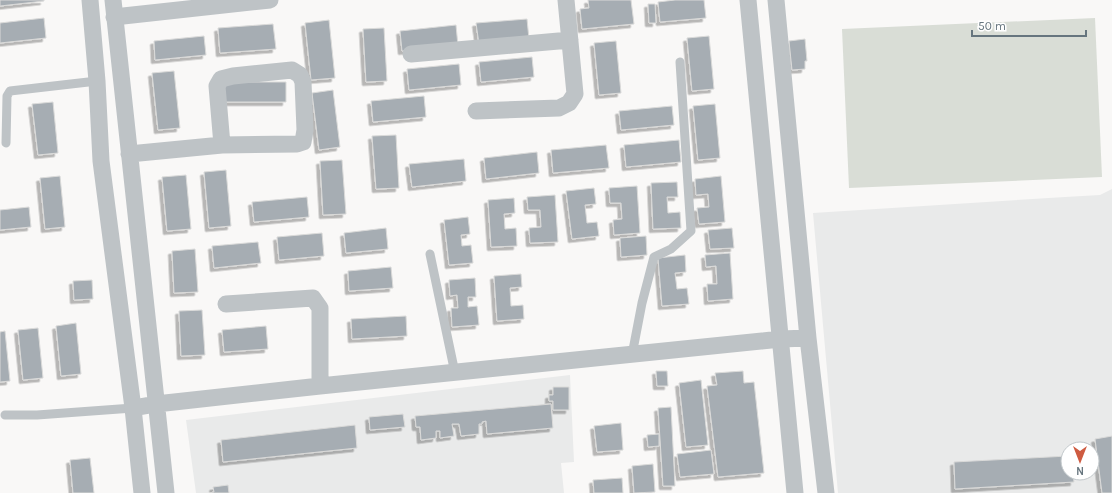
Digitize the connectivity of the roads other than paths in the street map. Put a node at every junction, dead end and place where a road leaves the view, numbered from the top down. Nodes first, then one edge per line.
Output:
1 (90, 0) edge
2 (270, 0) edge
3 (566, 0) edge
4 (748, 0) edge
5 (776, 0) edge
6 (113, 8) edge
7 (570, 40) junction
8 (411, 54) dead end
9 (680, 62) dead end
10 (97, 81) junction
11 (476, 111) dead end
12 (6, 143) dead end
13 (222, 145) junction
14 (129, 154) junction
15 (430, 254) dead end
16 (226, 304) dead end
17 (808, 338) junction
18 (781, 339) junction
19 (632, 354) junction
20 (455, 373) junction
21 (320, 386) junction
22 (156, 404) junction
23 (133, 408) junction
24 (5, 415) dead end
25 (142, 493) edge
26 (166, 493) edge
27 (795, 493) edge
28 (826, 493) edge

1 - 10 street
2 - 6 street
3 - 7 street
4 - 18 street
5 - 17 street
6 - 14 street
7 - 8 street
7 - 11 street
9 - 19 lane
10 - 12 lane
10 - 23 street
13 - 13 street
13 - 14 street
14 - 22 street
15 - 20 lane
16 - 21 street
17 - 18 street
17 - 28 street
18 - 19 street
18 - 27 street
19 - 20 street
20 - 21 street
21 - 22 street
22 - 23 street
22 - 26 street
23 - 24 lane
23 - 25 street

